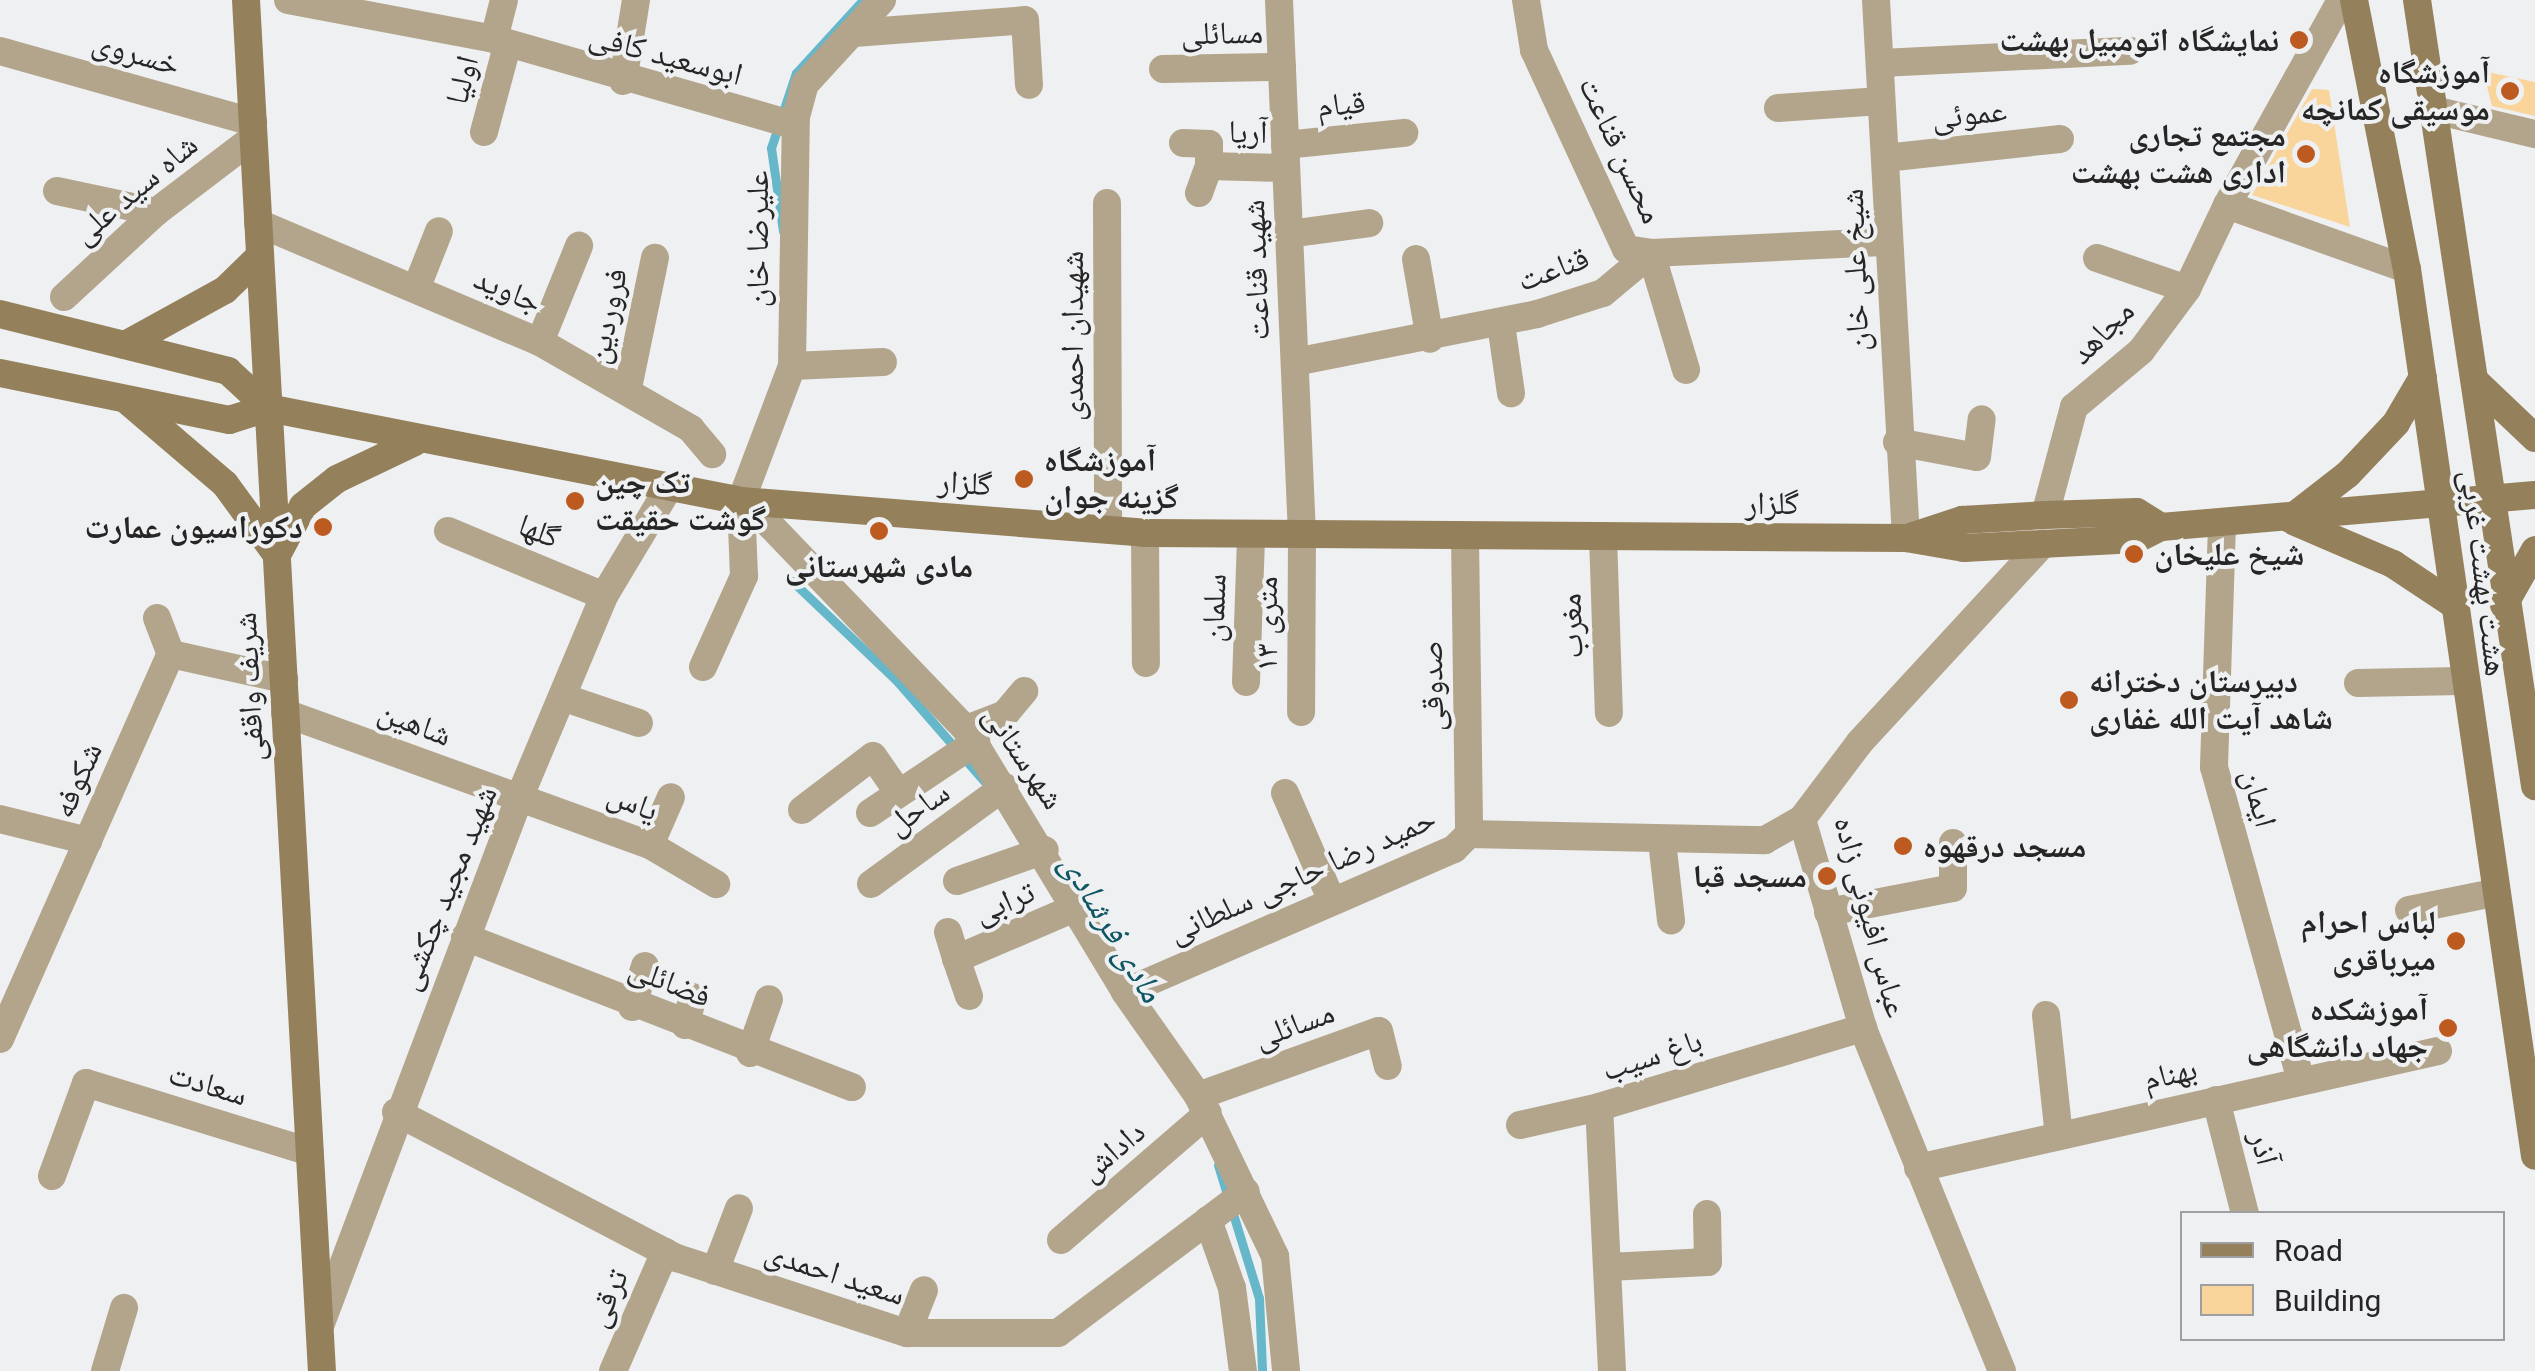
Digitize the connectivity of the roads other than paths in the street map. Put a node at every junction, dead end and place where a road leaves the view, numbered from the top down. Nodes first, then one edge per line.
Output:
1 (246, 0) edge
2 (288, 0) edge
3 (504, 0) edge
4 (636, 0) edge
5 (882, 0) edge
6 (1279, 0) edge
7 (1526, 0) edge
8 (1876, 0) edge
9 (2341, 0) edge
10 (2354, 0) edge
11 (2417, 0) edge
12 (364, 5) edge
13 (854, 32) junction
14 (501, 43) junction
15 (0, 51) edge
16 (2130, 51) dead end
17 (1881, 63) junction
18 (1282, 66) junction
19 (1163, 69) dead end
20 (622, 81) junction
21 (1028, 86) dead end
22 (1881, 101) junction
23 (1778, 108) dead end
24 (2434, 110) junction
25 (794, 125) junction
26 (253, 130) junction
27 (484, 132) dead end
28 (1404, 133) dead end
29 (2535, 134) edge
30 (2060, 139) dead end
31 (1183, 144) dead end
32 (1286, 156) junction
33 (1885, 158) junction
34 (1208, 166) junction
35 (57, 191) dead end
36 (1199, 193) dead end
37 (1107, 203) dead end
38 (2227, 204) junction
39 (156, 212) junction
40 (258, 223) junction
41 (1368, 223) dead end
42 (439, 231) dead end
43 (1289, 234) junction
44 (1888, 242) junction
45 (579, 246) dead end
46 (1650, 253) junction
47 (260, 256) junction
48 (654, 258) dead end
49 (2098, 258) dead end
50 (1416, 259) dead end
51 (2407, 270) junction
52 (416, 289) junction
53 (2187, 290) junction
54 (64, 297) dead end
55 (0, 314) edge
56 (1501, 324) junction
57 (1430, 339) junction
58 (540, 342) junction
59 (125, 345) junction
60 (883, 362) dead end
61 (1294, 362) junction
62 (792, 366) junction
63 (1686, 370) dead end
64 (2, 375) edge
65 (2423, 377) junction
66 (2476, 384) junction
67 (628, 388) junction
68 (1511, 394) dead end
69 (129, 402) junction
70 (268, 408) junction
71 (1982, 418) dead end
72 (2535, 438) edge
73 (415, 442) junction
74 (1897, 442) junction
75 (712, 454) dead end
76 (668, 489) junction
77 (2535, 495) edge
78 (744, 501) junction
79 (2488, 501) junction
80 (2442, 506) junction
81 (2045, 515) junction
82 (2289, 520) junction
83 (2222, 525) junction
84 (2162, 527) junction
85 (1108, 530) junction
86 (448, 531) dead end
87 (1144, 533) junction
88 (1251, 536) junction
89 (1302, 536) junction
90 (1603, 536) junction
91 (1465, 538) junction
92 (1906, 538) junction
93 (2044, 544) junction
94 (2535, 550) edge
95 (276, 554) junction
96 (604, 596) junction
97 (2452, 604) junction
98 (2504, 605) junction
99 (157, 618) dead end
100 (171, 654) junction
101 (1146, 663) dead end
102 (704, 666) dead end
103 (284, 679) junction
104 (2462, 681) junction
105 (1246, 682) dead end
106 (2358, 684) dead end
107 (1024, 690) dead end
108 (565, 698) junction
109 (1301, 712) dead end
110 (1609, 712) dead end
111 (285, 713) junction
112 (638, 723) dead end
113 (971, 735) junction
114 (2535, 786) edge
115 (1004, 787) junction
116 (898, 792) junction
117 (1285, 793) dead end
118 (520, 796) junction
119 (671, 797) dead end
120 (802, 810) dead end
121 (870, 813) dead end
122 (0, 819) edge
123 (1802, 819) junction
124 (1469, 834) junction
125 (1662, 841) junction
126 (88, 842) junction
127 (1953, 843) dead end
128 (650, 845) junction
129 (1045, 850) junction
130 (958, 881) dead end
131 (716, 884) dead end
132 (871, 884) dead end
133 (2494, 893) junction
134 (1332, 901) junction
135 (1077, 907) junction
136 (2408, 910) dead end
137 (1828, 912) junction
138 (1671, 920) dead end
139 (465, 936) junction
140 (646, 966) dead end
141 (1125, 992) junction
142 (970, 996) dead end
143 (693, 998) dead end
144 (768, 999) dead end
145 (632, 1007) junction
146 (2046, 1015) dead end
147 (685, 1025) junction
148 (1863, 1028) junction
149 (0, 1039) edge
150 (2438, 1051) dead end
151 (750, 1053) junction
152 (1388, 1066) dead end
153 (2302, 1080) junction
154 (852, 1088) dead end
155 (2216, 1100) junction
156 (1203, 1104) junction
157 (1599, 1107) junction
158 (396, 1112) junction
159 (1520, 1125) dead end
160 (2059, 1136) junction
161 (310, 1152) junction
162 (2535, 1156) edge
163 (1918, 1168) junction
164 (52, 1176) dead end
165 (1246, 1192) junction
166 (739, 1208) dead end
167 (2244, 1211) edge
168 (1706, 1214) dead end
169 (1208, 1220) junction
170 (1061, 1240) dead end
171 (665, 1252) junction
172 (1276, 1256) junction
173 (1608, 1268) junction
174 (715, 1271) junction
175 (1232, 1288) junction
176 (924, 1290) dead end
177 (124, 1308) dead end
178 (320, 1326) junction
179 (907, 1333) junction
180 (105, 1371) edge
181 (322, 1371) edge
182 (613, 1371) edge
183 (1243, 1371) edge
184 (1286, 1371) edge
185 (1612, 1371) edge
186 (2002, 1371) edge

1 - 26 main road, شریف واقفی
2 - 12 street, ابوسعید کافی
3 - 14 street, اولیا
4 - 20 street
5 - 13 street, علیرضا خان
6 - 18 street, شهید قناعت
7 - 46 street, محسن قناعت
8 - 17 street, شیخ علی خان
9 - 38 street, مجاهد
10 - 51 main road, هشت بهشت غربی
11 - 24 main road, هشت بهشت غربی
12 - 14 street, ابوسعید کافی
13 - 21 street
13 - 25 street, علیرضا خان
14 - 20 street, ابوسعید کافی
14 - 27 street, اولیا
15 - 26 street, خسروی
16 - 17 street
17 - 22 street, شیخ علی خان
18 - 19 street, مسائلی
18 - 32 street, شهید قناعت
20 - 25 street, ابوسعید کافی
22 - 23 street
22 - 33 street, شیخ علی خان
24 - 29 street
24 - 66 main road, هشت بهشت غربی
25 - 62 street, علیرضا خان
26 - 39 street, شاه سید علی
26 - 40 main road, شریف واقفی
28 - 32 street, قیام
30 - 33 street, عموئی
31 - 34 street, آریا
32 - 34 street, آریا
32 - 43 street, شهید قناعت
33 - 44 street, شیخ علی خان
34 - 36 street, آریا
35 - 39 street
37 - 85 street, شهیدان احمدی
38 - 51 street
38 - 53 street, مجاهد
39 - 54 street, شاه سید علی
40 - 47 main road, شریف واقفی
40 - 52 street, جاوید
41 - 43 street
42 - 52 street
43 - 61 street, شهید قناعت
44 - 46 street
44 - 74 street, شیخ علی خان
45 - 58 street
46 - 56 street, قناعت
46 - 63 street, محسن قناعت
47 - 59 main road
47 - 70 main road, شریف واقفی
48 - 67 street, فروردین
49 - 53 street
50 - 57 street
51 - 65 main road, هشت بهشت غربی
52 - 58 street, جاوید
53 - 81 street, مجاهد
55 - 59 main road
56 - 57 street, قناعت
56 - 68 street
57 - 61 street, قناعت
58 - 67 street, جاوید
59 - 70 main road
60 - 62 street
61 - 89 street, شهید قناعت
62 - 78 street, علیرضا خان
64 - 69 main road
65 - 80 main road, هشت بهشت غربی
65 - 82 main road
66 - 72 main road
66 - 79 main road, هشت بهشت غربی
67 - 75 street, جاوید
69 - 70 main road
69 - 95 main road
70 - 73 main road, گلزار
70 - 95 main road, شریف واقفی
71 - 74 street
73 - 76 main road, گلزار
73 - 95 main road
74 - 92 street, شیخ علی خان
76 - 78 main road, گلزار
76 - 96 street, شهید مجید چکشی
77 - 79 main road, گلزار
78 - 85 main road, گلزار
78 - 102 street
78 - 113 street, شهرستانی
79 - 80 main road, گلزار
79 - 98 main road, هشت بهشت غربی
80 - 82 main road, گلزار
80 - 97 main road, هشت بهشت غربی
81 - 84 main road, گلزار
81 - 92 main road, گلزار
82 - 83 main road, گلزار
82 - 97 main road
83 - 84 main road, گلزار
83 - 153 street, ایمان
84 - 93 main road, گلزار
85 - 87 main road, گلزار
86 - 96 street, گلها
87 - 88 main road, گلزار
87 - 101 street
88 - 89 main road, گلزار
88 - 105 street, سلمان
89 - 91 main road, گلزار
89 - 109 street, ۱۳ متری
90 - 91 main road, گلزار
90 - 92 main road, گلزار
90 - 110 street, مغرب
91 - 124 street, صدوقی
92 - 93 main road, گلزار
93 - 123 street, عباس افیونی زاده
94 - 98 main road
95 - 103 main road, شریف واقفی
96 - 108 street, شهید مجید چکشی
97 - 104 main road, هشت بهشت غربی
98 - 114 main road, هشت بهشت غربی
99 - 100 street
100 - 103 street
100 - 126 street, شکوفه
103 - 111 main road, شریف واقفی
104 - 106 street
104 - 133 main road, هشت بهشت غربی
107 - 113 street
108 - 112 street
108 - 118 street, شهید مجید چکشی
111 - 118 street, شاهین
111 - 161 main road, شریف واقفی
113 - 115 street, شهرستانی
113 - 116 street
115 - 129 street, شهرستانی
115 - 132 street, ساحل
116 - 120 street
116 - 121 street
117 - 134 street
118 - 128 street, یاس
118 - 139 street, شهید مجید چکشی
119 - 128 street
122 - 126 street
123 - 125 street, حمید رضا حاجی سلطانی
123 - 137 street, عباس افیونی زاده
124 - 125 street, حمید رضا حاجی سلطانی
124 - 134 street, حمید رضا حاجی سلطانی
125 - 138 street
126 - 149 street, شکوفه
127 - 137 street
128 - 131 street, یاس
129 - 130 street
129 - 135 street, شهرستانی
133 - 136 street
133 - 162 main road, هشت بهشت غربی
134 - 141 street, حمید رضا حاجی سلطانی
135 - 141 street, شهرستانی
135 - 142 street, ترابی
137 - 148 street, عباس افیونی زاده
139 - 145 street, فضائلی
139 - 158 street, شهید مجید چکشی
140 - 145 street
141 - 156 street, شهرستانی
143 - 147 street
144 - 151 street
145 - 147 street, فضائلی
146 - 160 street
147 - 151 street, فضائلی
148 - 157 street, باغ سیب
148 - 163 street, عباس افیونی زاده
150 - 153 street, بهنام
151 - 154 street, فضائلی
152 - 156 street, مسائلی
153 - 155 street, بهنام
155 - 160 street, بهنام
155 - 167 street, آذر
156 - 165 street, شهرستانی
156 - 170 street, داداش
157 - 159 street
157 - 173 street, باغ سیب
158 - 171 street, سعید احمدی
158 - 178 street, شهید مجید چکشی
160 - 163 street, بهنام
161 - 164 street, سعادت
161 - 178 main road, شریف واقفی
163 - 186 street, عباس افیونی زاده
165 - 169 street, سعید احمدی
165 - 172 street, شهرستانی
166 - 174 street
168 - 173 street
169 - 175 street
169 - 179 street, سعید احمدی
171 - 174 street, سعید احمدی
171 - 182 street, ترقی
172 - 175 street
172 - 184 street, شهرستانی
173 - 185 street, باغ سیب
174 - 179 street, سعید احمدی
175 - 183 street
176 - 179 street
177 - 180 street
178 - 181 main road, شریف واقفی

